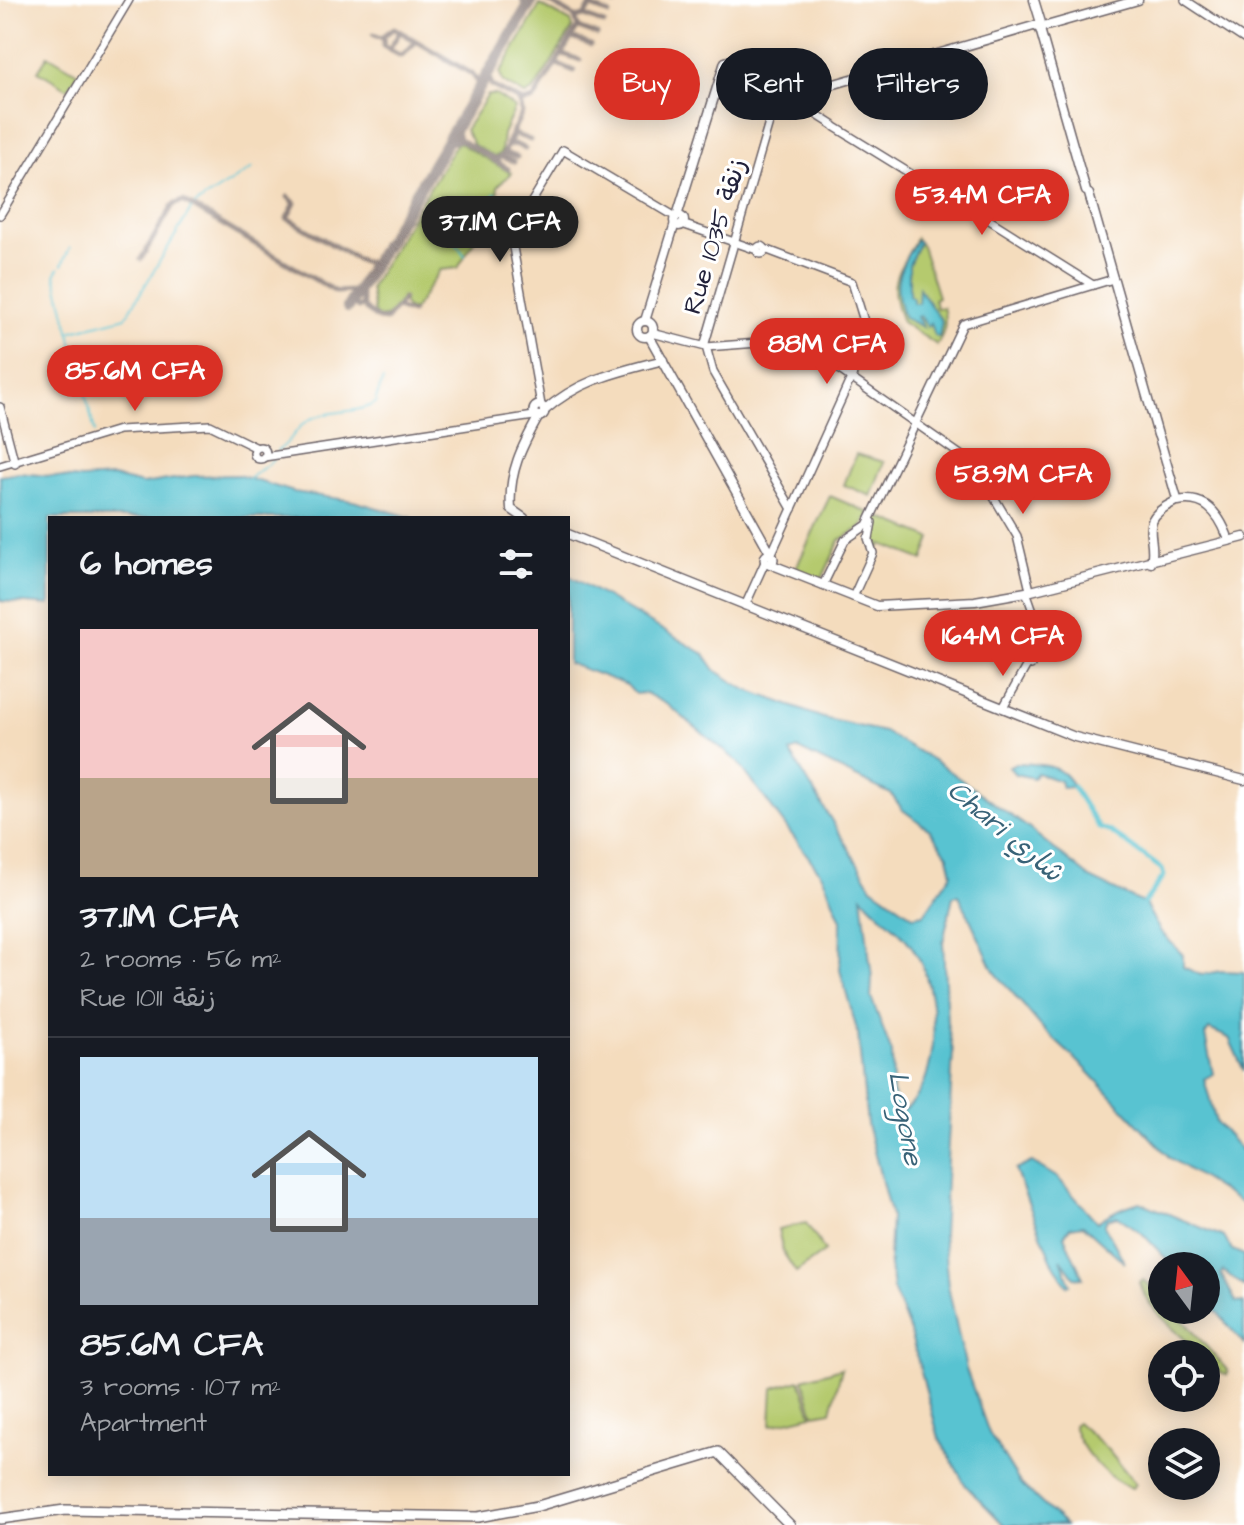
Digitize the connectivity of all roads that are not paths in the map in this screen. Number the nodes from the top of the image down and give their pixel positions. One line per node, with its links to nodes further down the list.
1 (129, 0): 12 (main road)
2 (1032, 0): 6 (main road)
3 (1127, 0): 6 (main road)
4 (1138, 0): 6 (main road)
5 (1187, 0): 7 (main road)
6 (1040, 26): 8 (main road); 15 (main road)
7 (1244, 38)
8 (832, 87)
9 (716, 99): 13 (main road)
10 (770, 120): 14 (main road, Rue 1035 زنقة)
11 (829, 120): 16 (main road)
12 (0, 215)
13 (679, 221): 14 (main road); 17 (main road); 22 (main road)
14 (734, 240): 18 (main road, Rue 1035 زنقة); 20 (main road)
15 (1112, 280): 16 (main road); 25 (main road)
16 (1092, 285): 23 (main road)
17 (650, 330): 18 (main road); 19 (main road)
18 (706, 347): 20 (main road); 26 (main road)
19 (662, 360): 22 (main road); 34 (main road)
20 (851, 375): 23 (main road); 26 (main road)
21 (0, 407): 24 (main road)
22 (538, 411): 24 (main road); 28 (main road)
23 (916, 422): 27 (main road); 37 (main road)
24 (12, 461)
25 (1176, 500): 32 (main road); 35 (main road)
26 (789, 512): 34 (main road)
27 (875, 513): 29 (main road); 33 (main road)
28 (521, 516)
29 (858, 533): 33 (main road); 36 (main road)
30 (570, 535): 39 (main road)
31 (1244, 536): 32 (main road)
32 (1224, 538): 35 (main road)
33 (869, 539): 38 (main road)
34 (769, 556): 36 (main road); 39 (main road)
35 (1154, 561): 37 (main road)
36 (823, 585): 38 (main road)
37 (1028, 592): 38 (main road); 40 (main road)
38 (853, 597)
39 (745, 606): 40 (main road)
40 (1005, 709): 41 (main road)
41 (1244, 780)
42 (0, 1519): 43 (highway)
43 (790, 1525)

